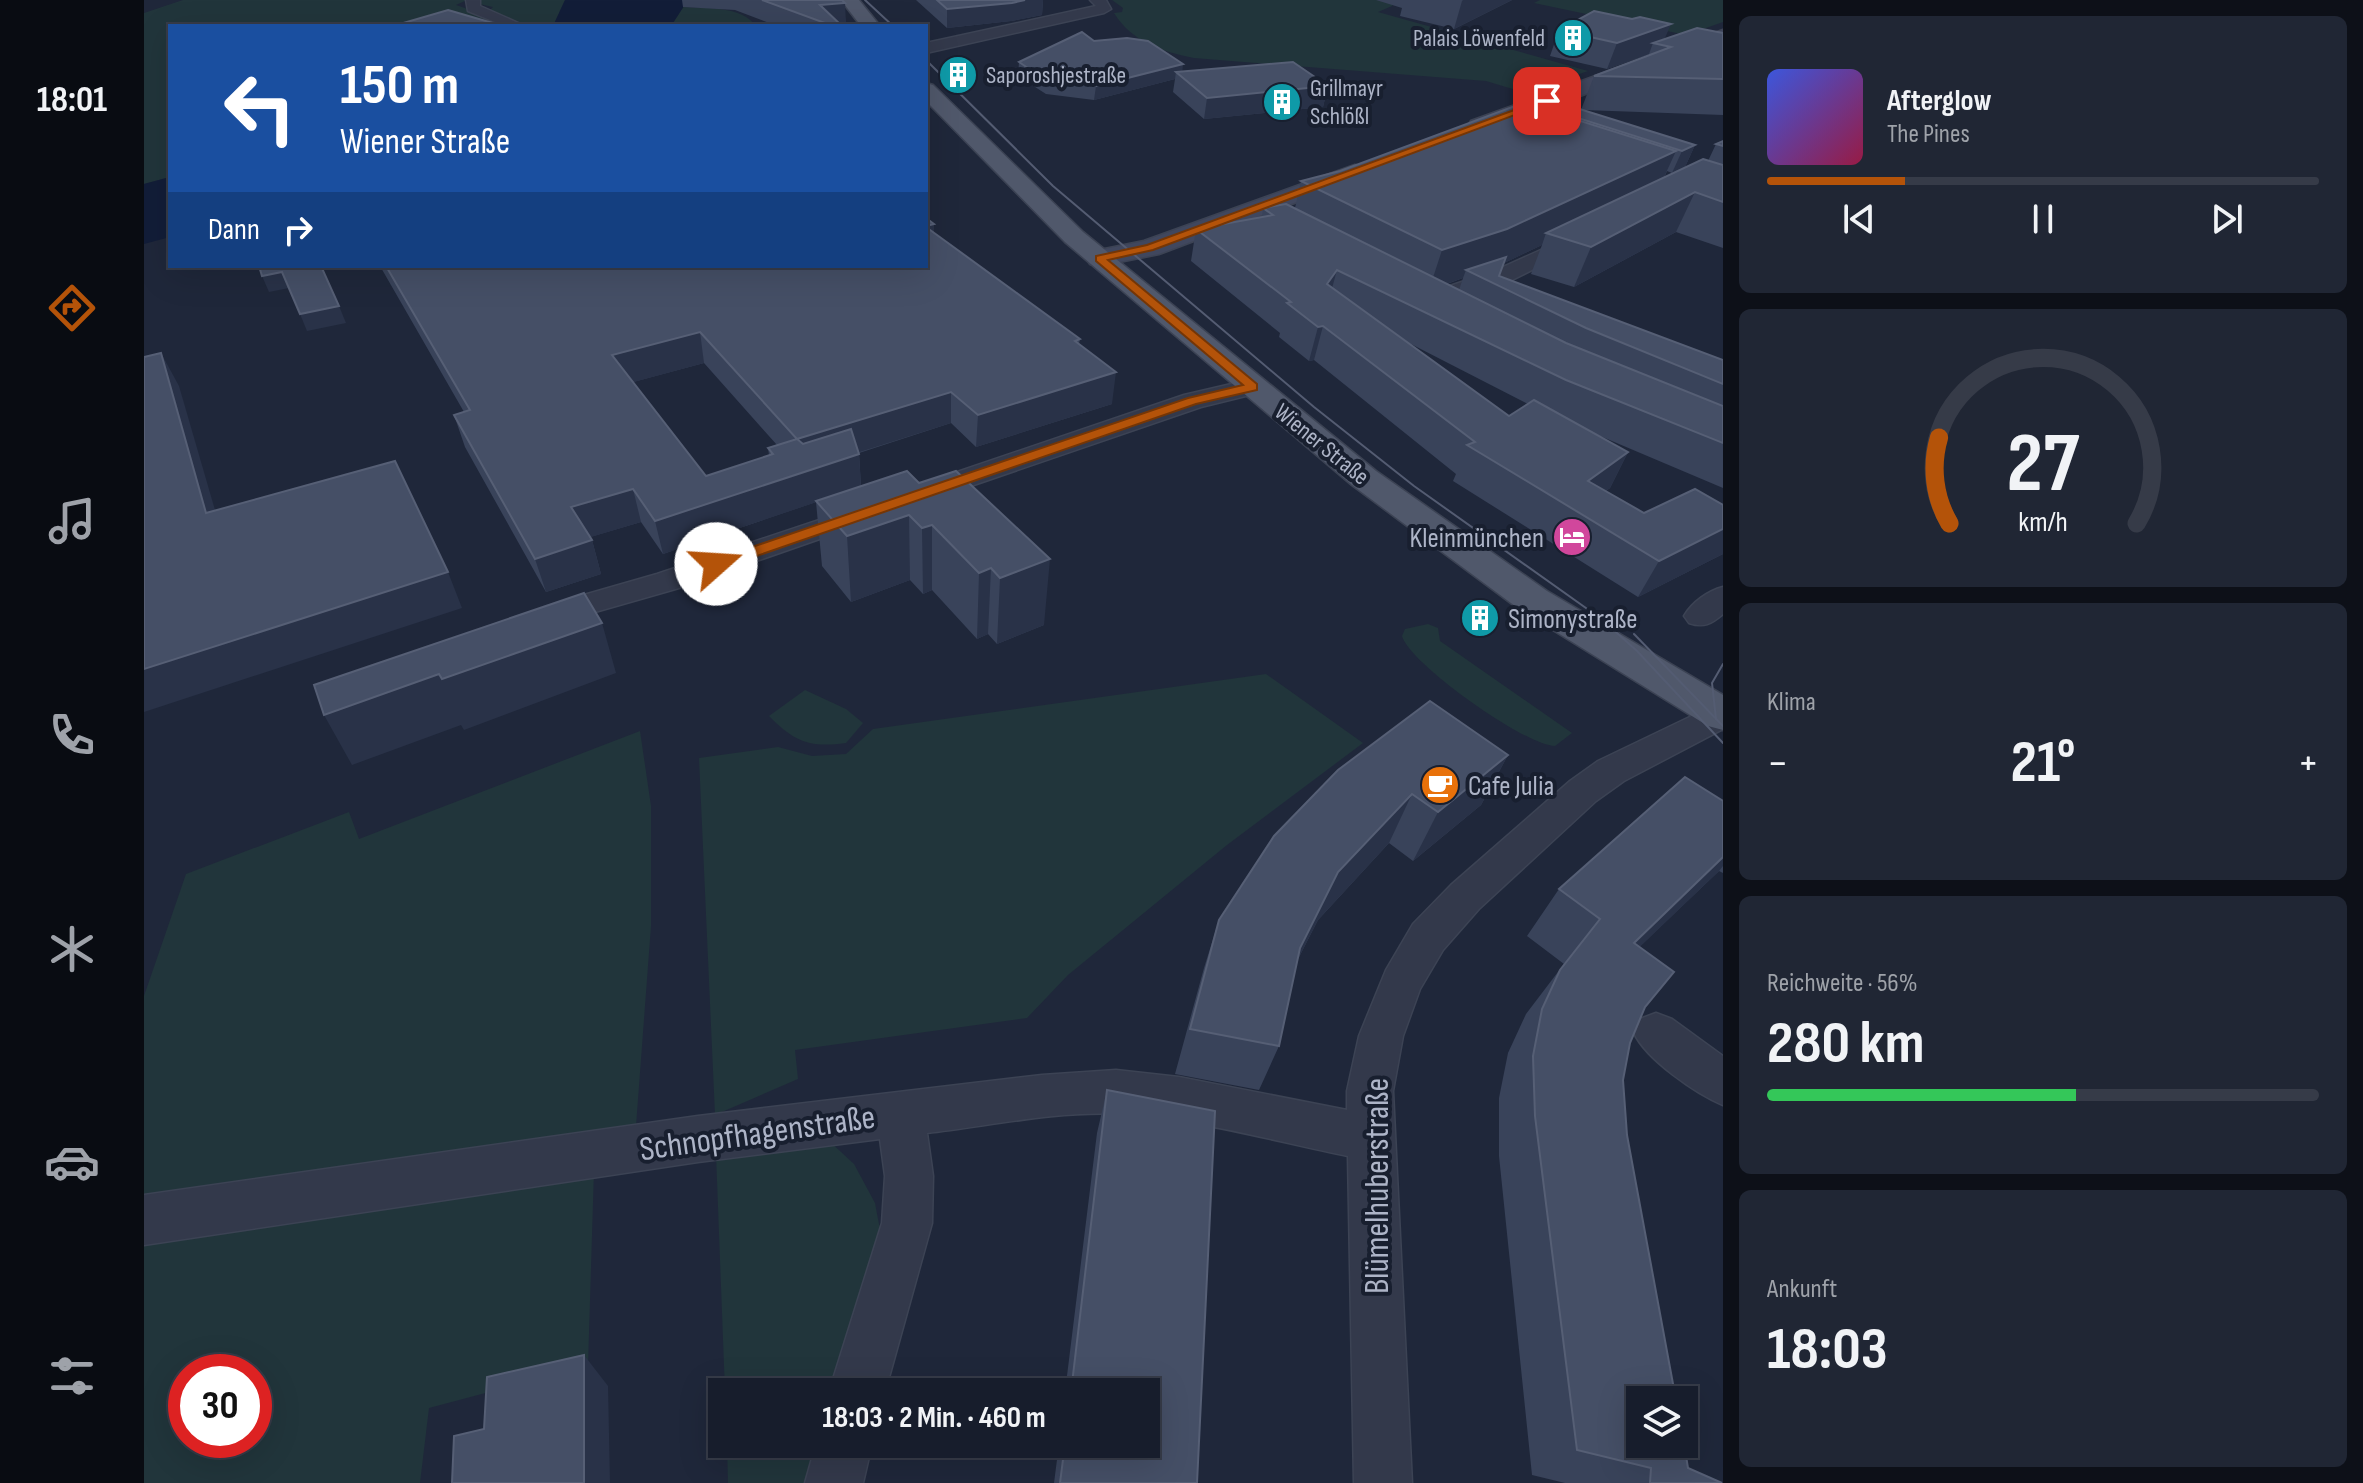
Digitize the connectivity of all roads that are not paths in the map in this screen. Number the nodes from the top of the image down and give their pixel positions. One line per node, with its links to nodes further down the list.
1 (473, 0): 4 (street)
2 (850, 0): 5 (main road)
3 (1097, 0): 7 (street)
4 (512, 24)
5 (869, 24)
6 (1723, 36): 8 (main road)
7 (928, 48)
8 (1680, 52): 9 (street); 11 (main road)
9 (1711, 60)
10 (928, 91): 18 (main road, Wiener Straße)
11 (1491, 122): 12 (main road); 13 (street)
12 (1463, 132)
13 (1524, 133)
14 (1377, 164): 15 (main road)
15 (1252, 210): 16 (street); 18 (main road)
16 (1287, 226)
17 (1598, 230): 19 (street)
18 (1099, 258): 22 (main road, Wiener Straße)
19 (1502, 276): 20 (street); 21 (street)
20 (1533, 289)
21 (1445, 307)
22 (1253, 387): 23 (street); 24 (main road, Wiener Straße)
23 (581, 606)
24 (1723, 714): 28 (street, Blümelhuberstraße)
25 (1656, 1033): 26 (street)
26 (1723, 1083)
27 (901, 1113): 28 (street, Schnopfhagenstraße); 29 (street, Schnopfhagenstraße); 30 (street)
28 (1370, 1138): 33 (street, Blümelhuberstraße)
29 (144, 1220)
30 (861, 1378)
31 (840, 1458): 32 (street)
32 (834, 1483)
33 (1383, 1483)

